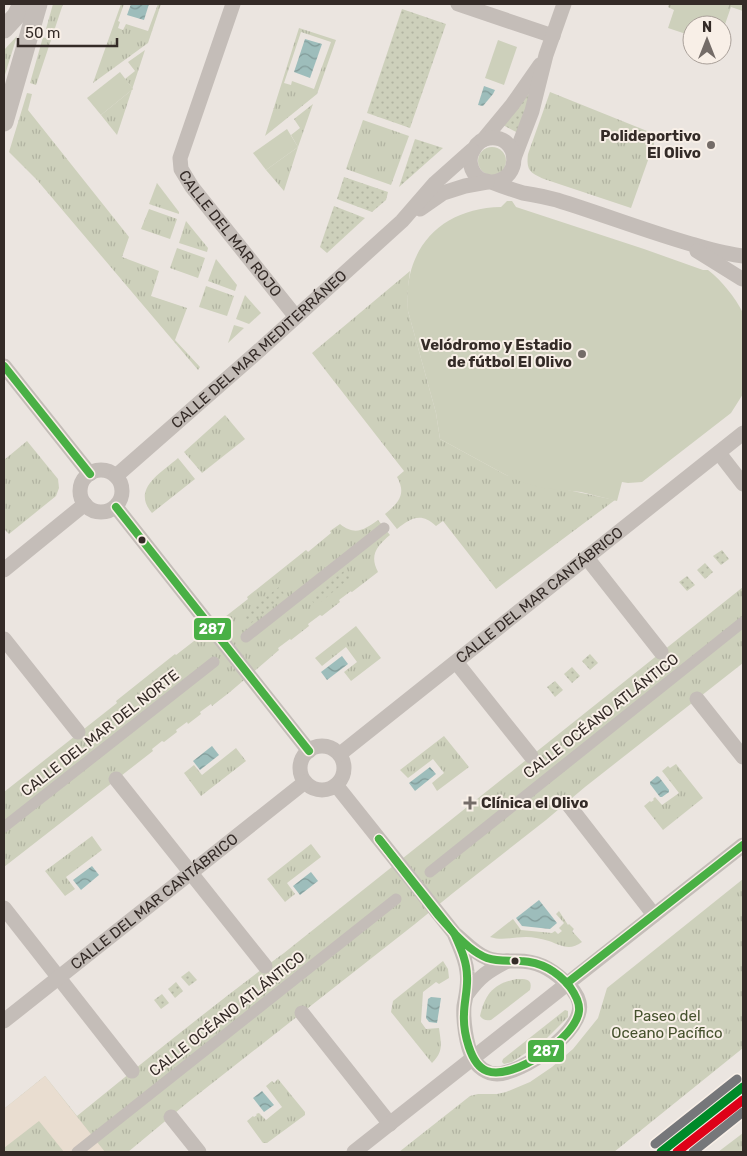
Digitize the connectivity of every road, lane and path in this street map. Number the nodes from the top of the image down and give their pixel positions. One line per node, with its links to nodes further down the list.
1 (22, 4): 6 (street)
2 (38, 4): 9 (street)
3 (233, 4): 18 (street, CALLE DEL MAR ROJO)
4 (458, 4): 7 (street)
5 (564, 4): 7 (street, CALLE DEL MAR MEDITERRÁNEO)
6 (4, 29)
7 (553, 36): 8 (street, CALLE DEL MAR MEDITERRÁNEO)
8 (546, 56): 10 (street, CALLE DEL MAR MEDITERRÁNEO); 11 (street, CALLE DEL MAR MEDITERRÁNEO)
9 (4, 122)
10 (478, 145): 11 (street); 12 (street); 14 (street, CALLE DEL MAR MEDITERRÁNEO)
11 (514, 162): 12 (street); 13 (street)
12 (490, 182): 13 (street); 14 (street, CALLE DEL MAR MEDITERRÁNEO)
13 (555, 199): 15 (street)
14 (402, 220): 18 (street, CALLE DEL MAR MEDITERRÁNEO)
15 (673, 239): 16 (street); 17 (street)
16 (743, 258): 17 (street)
17 (742, 280)
18 (296, 317): 23 (street, CALLE DEL MAR MEDITERRÁNEO)
19 (4, 366): 22 (street)
20 (742, 433): 21 (street, CALLE DEL MAR CANTÁBRICO)
21 (719, 453): 24 (street); 28 (street, CALLE DEL MAR CANTÁBRICO)
22 (90, 474): 23 (street); 25 (street)
23 (116, 476): 26 (street)
24 (743, 484)
25 (85, 504): 26 (street); 29 (street)
26 (116, 506): 38 (street)
27 (384, 528): 31 (street)
28 (587, 558): 33 (street); 35 (street, CALLE DEL MAR CANTÁBRICO)
29 (4, 570)
30 (743, 622): 48 (street, CALLE OCÉANO ATLÁNTICO)
31 (246, 637)
32 (4, 639): 37 (street)
33 (661, 652)
34 (214, 662): 46 (street, CALLE DEL MAR DEL NORTE)
35 (456, 662): 39 (street, CALLE DEL MAR CANTÁBRICO); 40 (street)
36 (698, 699): 41 (street)
37 (78, 732)
38 (309, 751): 39 (street); 43 (street)
39 (340, 754): 44 (street)
40 (530, 756)
41 (743, 757)
42 (116, 779): 49 (street)
43 (305, 782): 44 (street); 49 (street, CALLE DEL MAR CANTÁBRICO)
44 (336, 785): 53 (street)
45 (567, 803): 52 (street)
46 (4, 827)
47 (743, 844): 52 (street)
48 (430, 872)
49 (191, 873): 55 (street); 56 (street, CALLE DEL MAR CANTÁBRICO)
50 (396, 899): 65 (street, CALLE OCÉANO ATLÁNTICO)
51 (4, 908): 56 (street)
52 (654, 915): 57 (street)
53 (454, 933): 54 (street); 58 (street)
54 (507, 961): 57 (street); 58 (street)
55 (266, 966)
56 (59, 978): 60 (street, CALLE DEL MAR CANTÁBRICO); 62 (street)
57 (567, 983): 61 (street); 61 (street)
58 (467, 994): 61 (street)
59 (302, 1013): 64 (street)
60 (4, 1021)
61 (473, 1058): 64 (street)
62 (132, 1071)
63 (171, 1117): 66 (street)
64 (390, 1124): 67 (street)
65 (77, 1152)
66 (198, 1152)
67 (354, 1152)

